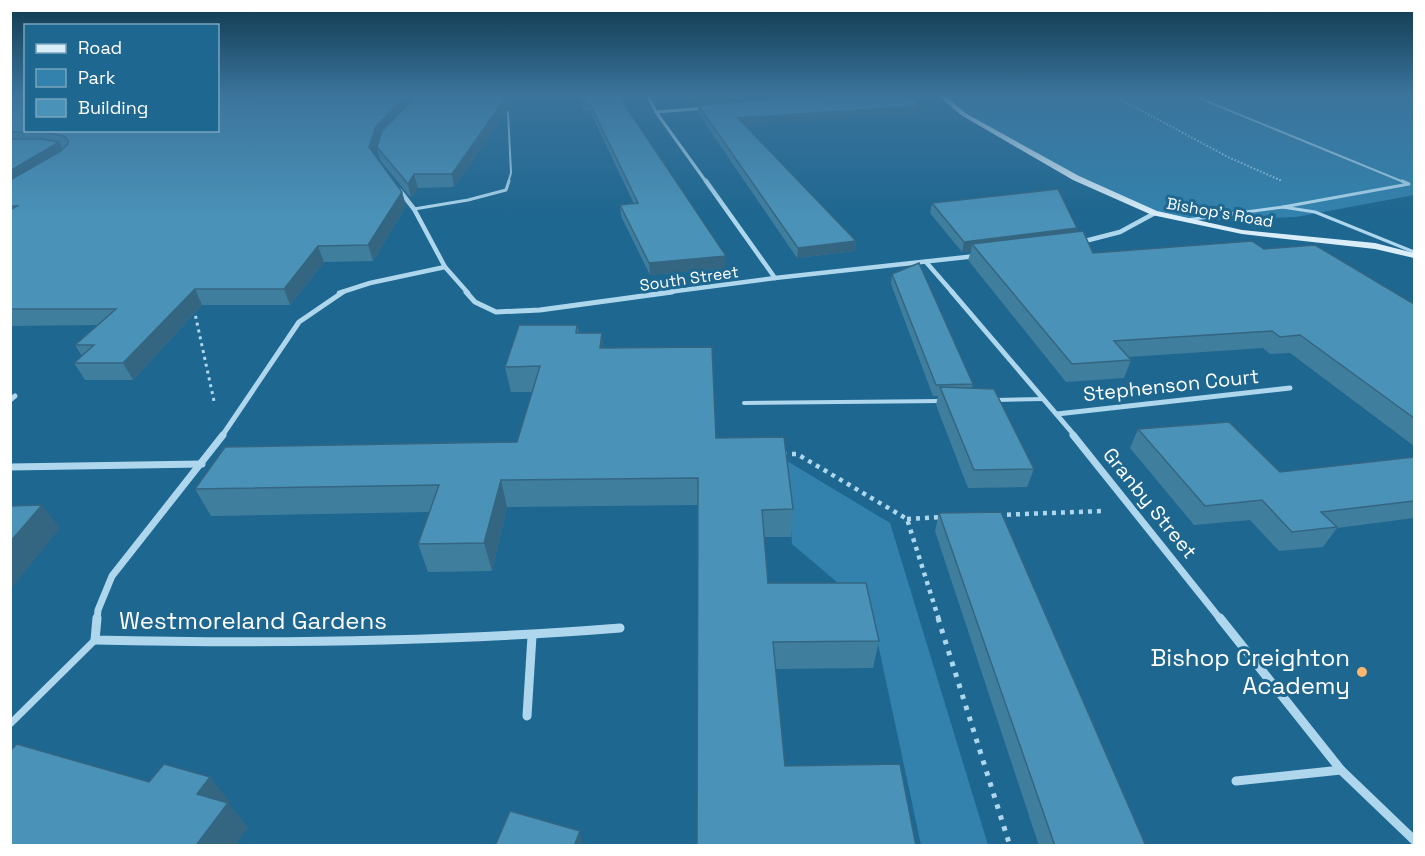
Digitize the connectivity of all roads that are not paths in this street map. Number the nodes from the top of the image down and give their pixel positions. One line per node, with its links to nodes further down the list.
1 (510, 136): 9 (lane)
2 (673, 136): 17 (street)
3 (1001, 136): 10 (street, Bishop's Road)
4 (1292, 136): 6 (lane)
5 (1414, 183): 6 (lane)
6 (1409, 184): 8 (lane)
7 (395, 185): 9 (street, South Street)
8 (1283, 207): 11 (lane); 13 (lane)
9 (414, 209): 16 (street, South Street)
10 (1155, 213): 11 (street, Bishop's Road); 12 (street)
11 (1185, 220): 13 (street, Bishop's Road)
12 (1074, 243)
13 (1414, 254)
14 (983, 255): 15 (street, South Street)
15 (926, 262): 17 (street, South Street); 19 (street, Granby Street)
16 (445, 267): 17 (street, South Street); 24 (street, Westmoreland Gardens)
17 (775, 278)
18 (1290, 388): 23 (street, Stephenson Court)
19 (1044, 399): 20 (lane); 23 (street, Granby Street)
20 (986, 400)
21 (950, 401): 22 (lane)
22 (744, 403)
23 (1057, 414): 31 (street, Granby Street)
24 (201, 464): 25 (street); 28 (street, Westmoreland Gardens)
25 (10, 466)
26 (620, 628): 27 (street, Westmoreland Gardens)
27 (532, 636): 28 (street, Westmoreland Gardens); 29 (street)
28 (96, 640): 30 (lane)
29 (527, 716)
30 (10, 724)
31 (1341, 770): 32 (street); 33 (street, Granby Street)
32 (1236, 780)
33 (1414, 840)

